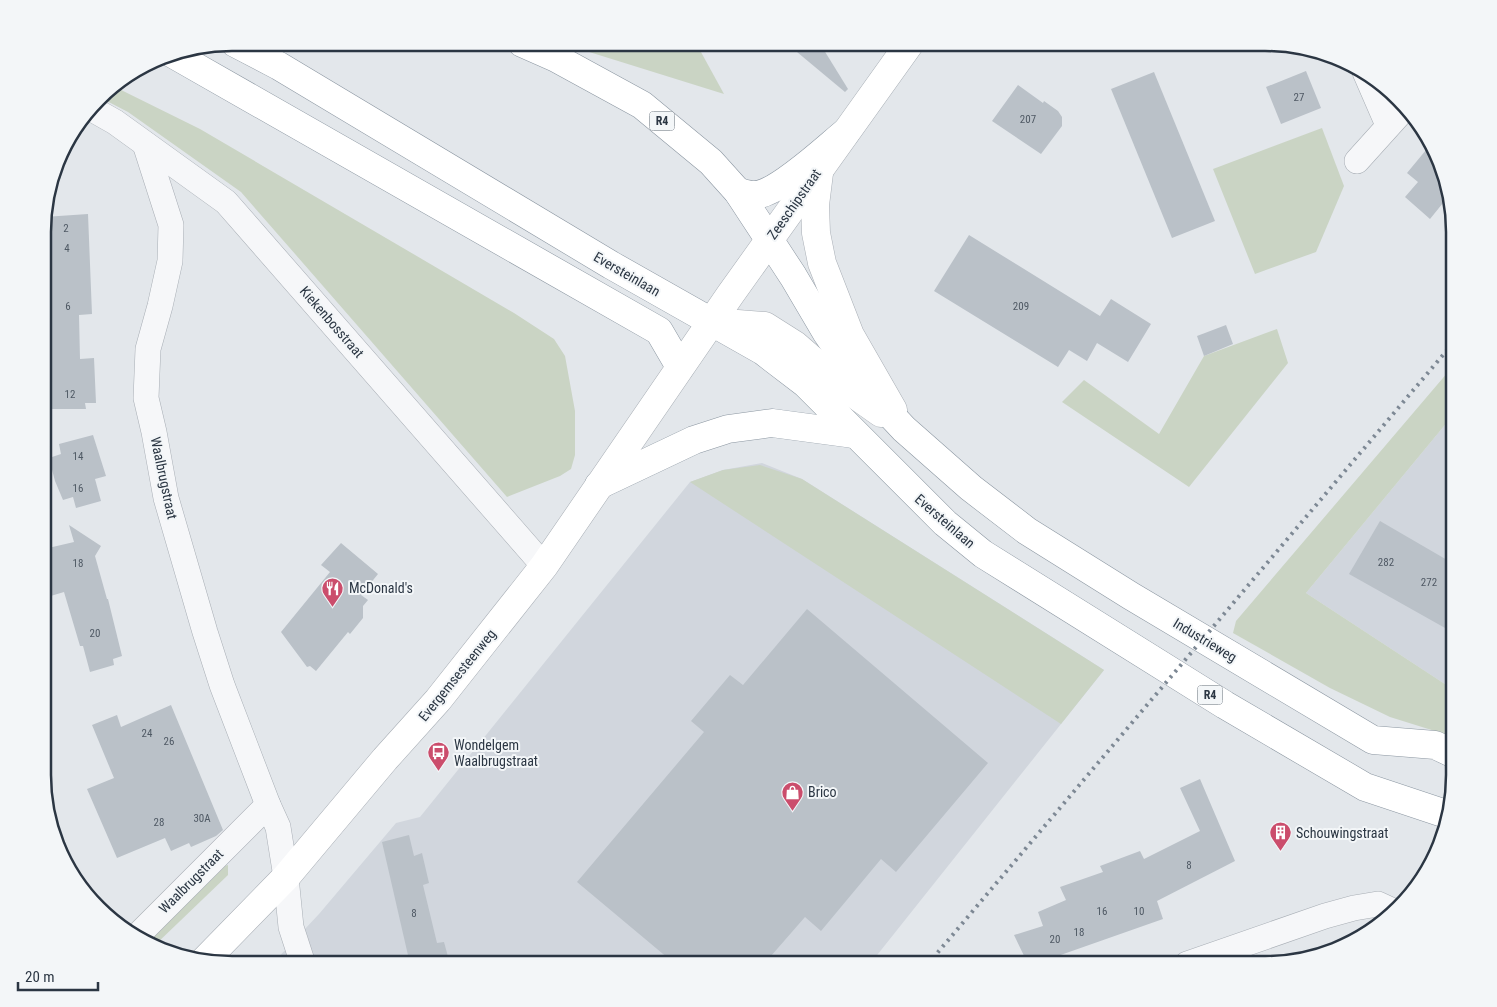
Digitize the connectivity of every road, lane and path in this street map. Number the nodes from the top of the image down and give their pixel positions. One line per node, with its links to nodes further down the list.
1 (252, 51): 14 (main road, Eversteinlaan / R4)
2 (541, 51): 12 (main road, R4)
3 (904, 51): 8 (main road, Zeeschipstraat)
4 (181, 58): 15 (main road)
5 (1378, 91): 7 (street)
6 (97, 112): 9 (street, Kiekenbosstraat)
7 (1396, 118): 10 (street)
8 (846, 132): 11 (main road, Zeeschipstraat); 12 (main road)
9 (145, 144): 19 (street, Kiekenbosstraat); 21 (street, Waalbrugstraat)
10 (1357, 161)
11 (820, 169): 13 (main road, Zeeschipstraat); 16 (main road)
12 (738, 192): 13 (main road, R4)
13 (769, 239): 14 (main road, Zeeschipstraat); 16 (main road, R4)
14 (712, 322): 15 (main road, Zeeschipstraat); 16 (main road); 17 (main road, Eversteinlaan / R4)
15 (680, 367): 18 (main road, Evergemsesteenweg)
16 (904, 429): 20 (main road, Industrieweg / R4)
17 (854, 434): 18 (main road); 22 (main road, Eversteinlaan / R4)
18 (599, 485): 19 (main road, Evergemsesteenweg)
19 (544, 566): 23 (main road, Evergemsesteenweg)
20 (1446, 750)
21 (268, 805): 23 (street, Waalbrugstraat); 25 (street, Waalbrugstraat)
22 (1442, 813)
23 (286, 877): 26 (main road, Evergemsesteenweg); 27 (street, Waalbrugstraat)
24 (1387, 908): 28 (street)
25 (141, 932)
26 (211, 954)
27 (300, 956)
28 (1210, 956)

